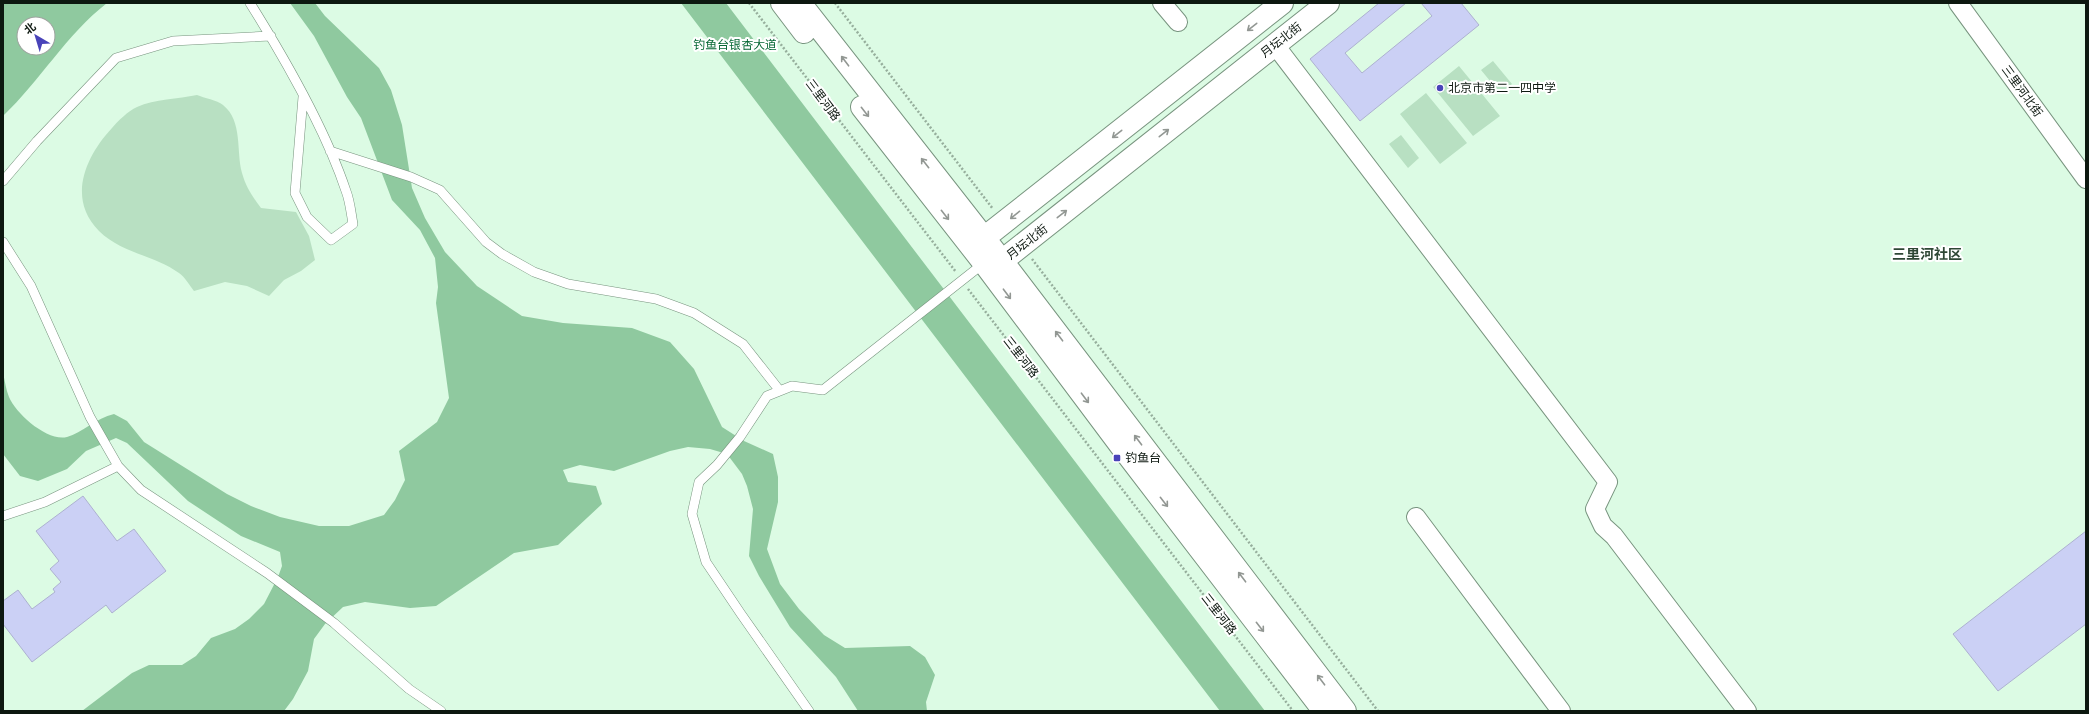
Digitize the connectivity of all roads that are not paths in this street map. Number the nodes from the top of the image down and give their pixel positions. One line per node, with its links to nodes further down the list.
1 (250, 3): 9 (lane)
2 (782, 3): 17 (main road, 三里河路, one-way to 17)
3 (800, 3): 15 (main road, 三里河路, one-way to 3)
4 (1162, 3): 8 (street)
5 (1282, 3): 15 (main road, one-way to 15)
6 (1328, 3): 10 (main road, 月坛北街)
7 (1958, 3): 13 (street, 三里河北街)
8 (1178, 22)
9 (271, 36): 11 (lane); 14 (lane)
10 (1275, 45): 17 (main road, 月坛北街, one-way to 10); 27 (street)
11 (303, 97): 12 (lane); 12 (lane)
12 (330, 151): 18 (lane)
13 (2086, 179)
14 (3, 181)
15 (984, 238): 17 (main road, 三里河路)
16 (3, 242): 19 (lane)
17 (993, 262): 18 (lane); 24 (main road, 三里河路, one-way to 24); 25 (main road, 三里河路, one-way to 17)
18 (780, 391): 23 (lane)
19 (118, 466): 20 (lane); 22 (lane)
20 (3, 516)
21 (1416, 516): 26 (street)
22 (441, 711)
23 (809, 711)
24 (1324, 711)
25 (1345, 711)
26 (1561, 711)
27 (1747, 711)

